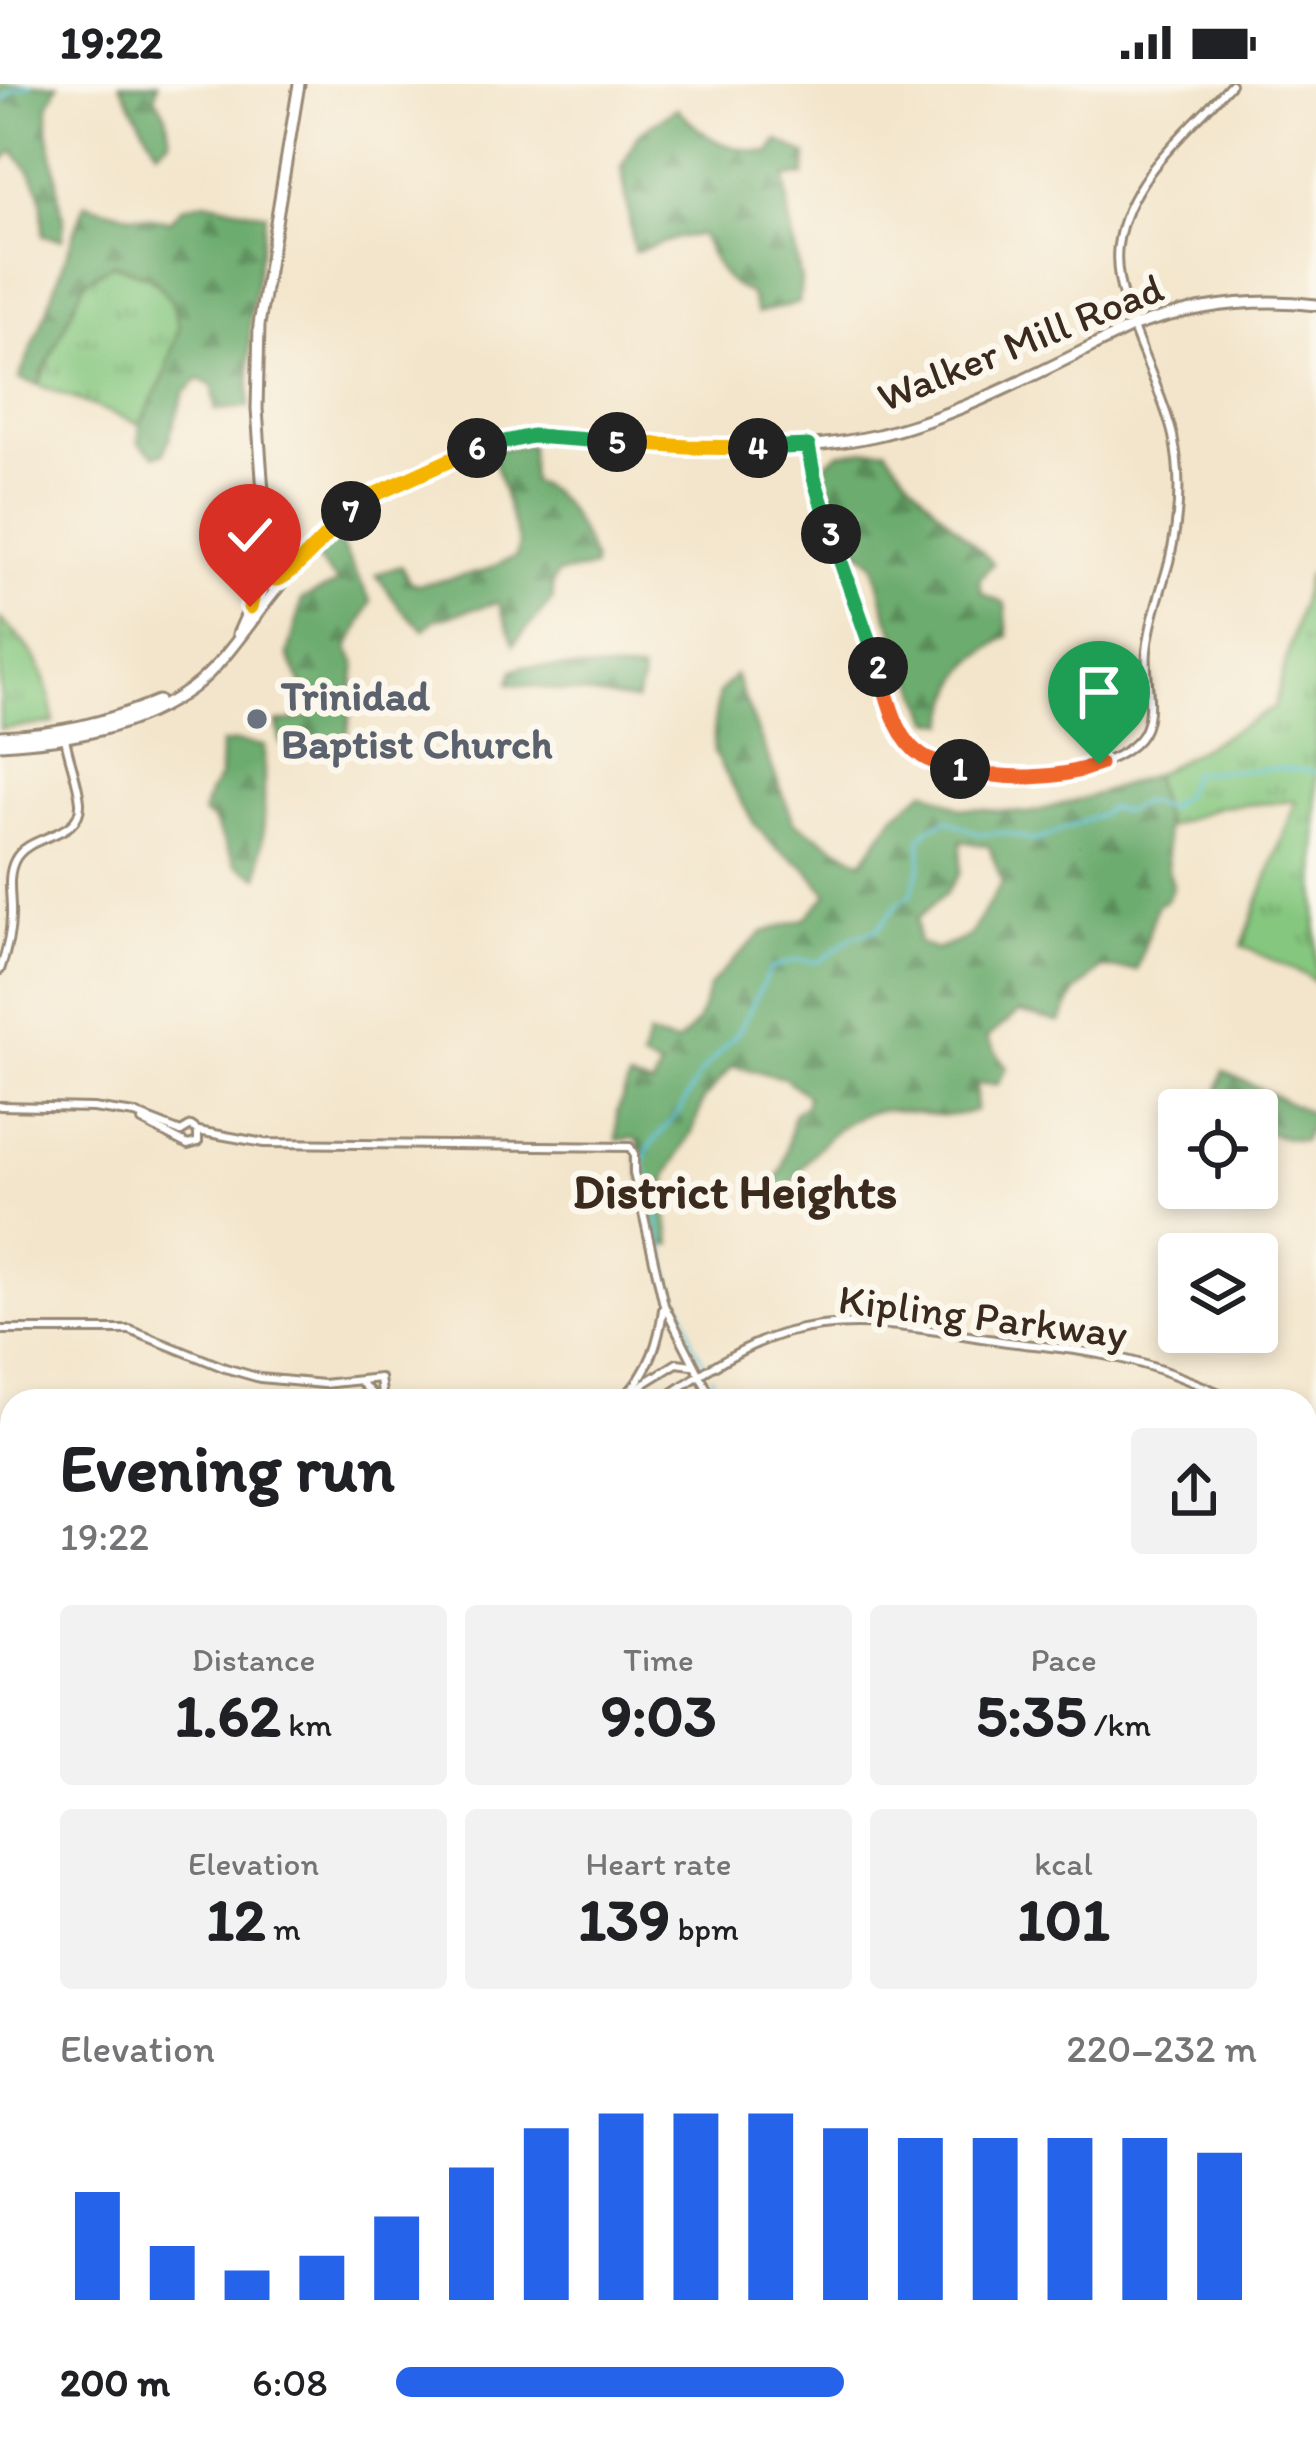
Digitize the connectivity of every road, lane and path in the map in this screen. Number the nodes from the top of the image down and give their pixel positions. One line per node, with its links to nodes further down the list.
1 (299, 84): 6 (main road)
2 (1231, 84): 4 (street)
3 (1316, 305): 4 (main road, Walker Mill Road)
4 (1135, 326): 5 (main road, Walker Mill Road); 5 (street)
5 (808, 446): 8 (main road, Walker Mill Road)
6 (263, 492): 7 (main road); 9 (main road)
7 (268, 561): 8 (main road); 9 (main road)
8 (288, 575): 9 (main road); 10 (main road, Walker Mill Road)
9 (262, 577): 10 (main road)
10 (239, 637): 11 (main road, Walker Mill Road)
11 (65, 735): 12 (main road, Walker Mill Road); 13 (street)
12 (0, 740)
13 (0, 970)
14 (0, 1106): 15 (street)
15 (122, 1112): 17 (street); 18 (street)
16 (198, 1131): 17 (street); 18 (street); 19 (street)
17 (182, 1132): 18 (street)
18 (183, 1142)
19 (664, 1306): 21 (street); 26 (street)
20 (0, 1330): 23 (street)
21 (692, 1365): 22 (street); 27 (street)
22 (699, 1376): 28 (street, Kipling Parkway); 29 (street); 30 (street, Kipling Parkway)
23 (361, 1382): 24 (street); 25 (street)
24 (368, 1389)
25 (380, 1389)
26 (631, 1389)
27 (635, 1389)
28 (680, 1389)
29 (704, 1389)
30 (1208, 1389)

